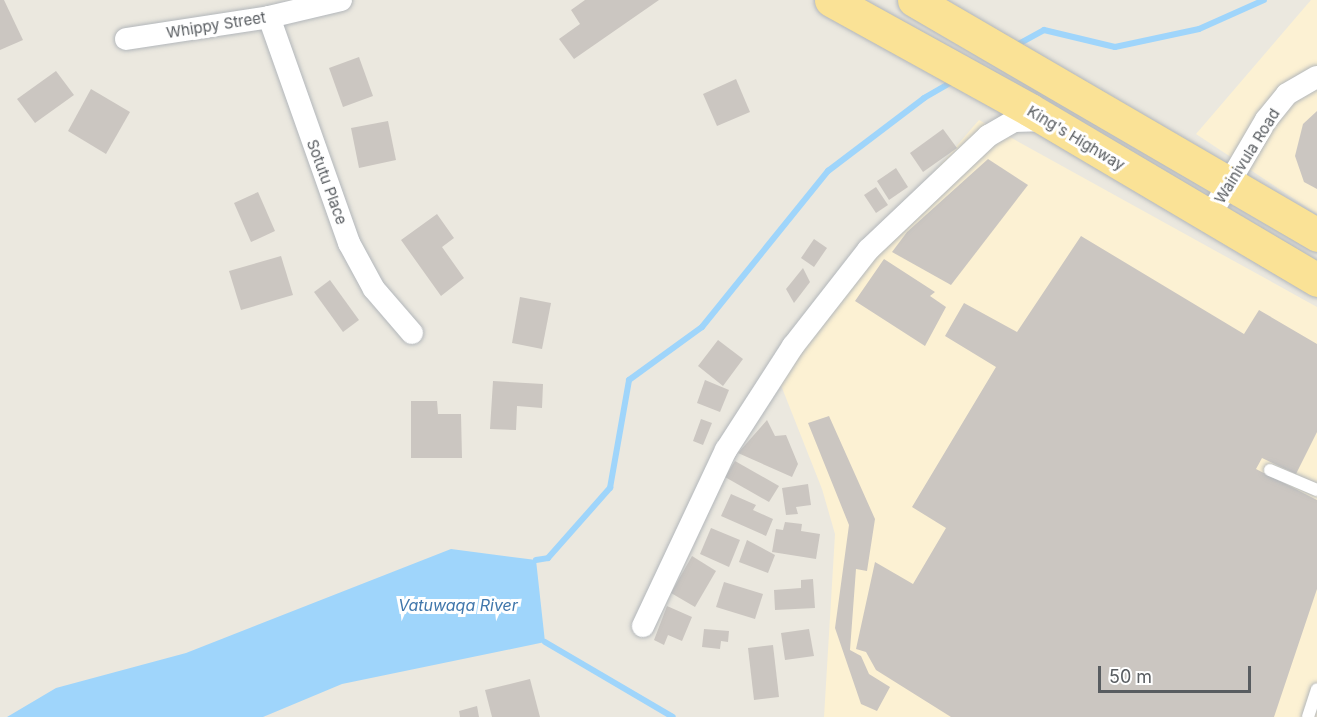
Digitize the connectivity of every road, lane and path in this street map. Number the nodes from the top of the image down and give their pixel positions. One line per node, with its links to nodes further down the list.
1 (341, 0): 4 (street, Whippy Street)
2 (831, 0): 7 (highway, King's Highway)
3 (921, 4): 8 (highway)
4 (269, 17): 5 (street, Whippy Street); 12 (street, Sotutu Place)
5 (126, 39)
6 (1317, 77): 8 (street, Wainivula Road)
7 (1038, 115): 9 (highway, King's Highway); 15 (street)
8 (1229, 183): 9 (street, Wainivula Road); 10 (highway)
9 (1209, 217): 11 (highway, King's Highway)
10 (1317, 235)
11 (1317, 280)
12 (412, 333)
13 (1270, 470): 14 (lane)
14 (1317, 490)
15 (644, 626)
16 (1317, 689): 17 (lane)
17 (1308, 717)

